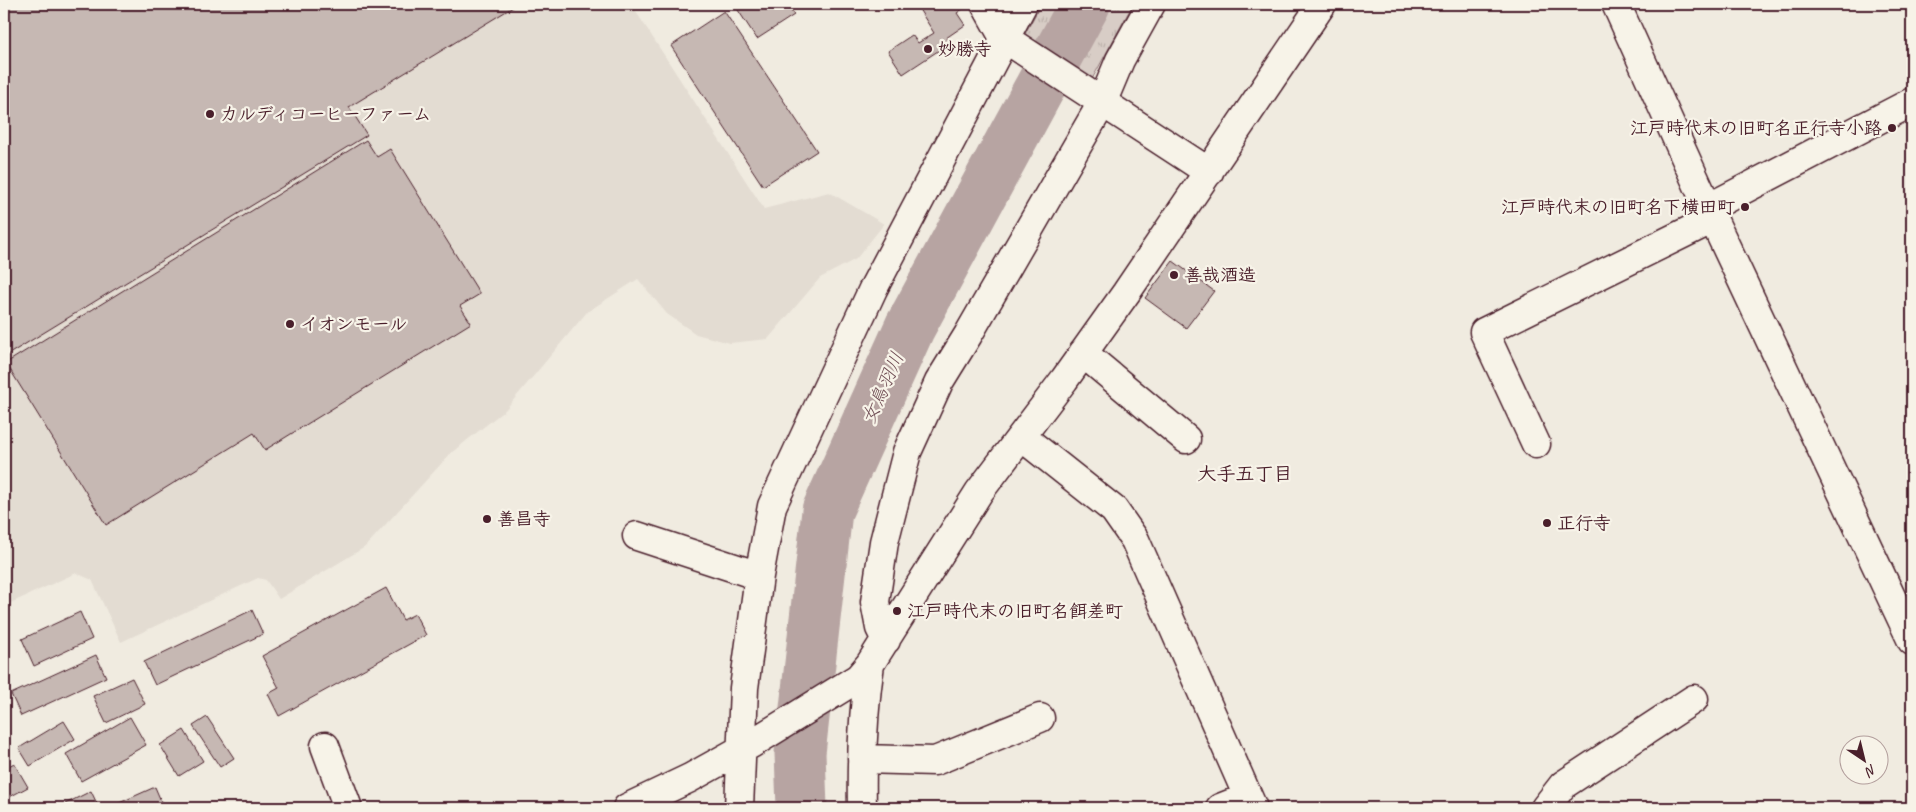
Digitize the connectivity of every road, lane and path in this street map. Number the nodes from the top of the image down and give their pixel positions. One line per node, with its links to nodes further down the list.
1 (985, 4): 6 (street)
2 (1023, 4): 6 (street)
3 (1151, 4): 7 (street)
4 (1322, 4): 9 (street)
5 (1616, 4): 10 (street)
6 (1010, 42): 7 (street); 16 (street)
7 (1096, 98): 9 (street); 17 (street)
8 (1912, 102): 10 (street)
9 (1209, 172): 11 (street)
10 (1710, 213): 14 (street); 18 (street)
11 (1083, 353): 12 (street); 13 (street)
12 (1022, 437): 17 (street); 25 (street)
13 (1186, 439)
14 (1536, 444)
15 (637, 536): 16 (street)
16 (759, 576): 23 (street)
17 (886, 640): 19 (street)
18 (1912, 641)
19 (864, 671): 23 (street); 24 (street)
20 (1694, 700): 31 (street)
21 (1040, 718): 24 (street)
22 (325, 746): 26 (street)
23 (746, 747): 27 (street); 28 (street)
24 (862, 759): 29 (street)
25 (1251, 803): 30 (street)
26 (348, 808)
27 (626, 808)
28 (739, 808)
29 (862, 808)
30 (1220, 808)
31 (1545, 808)

